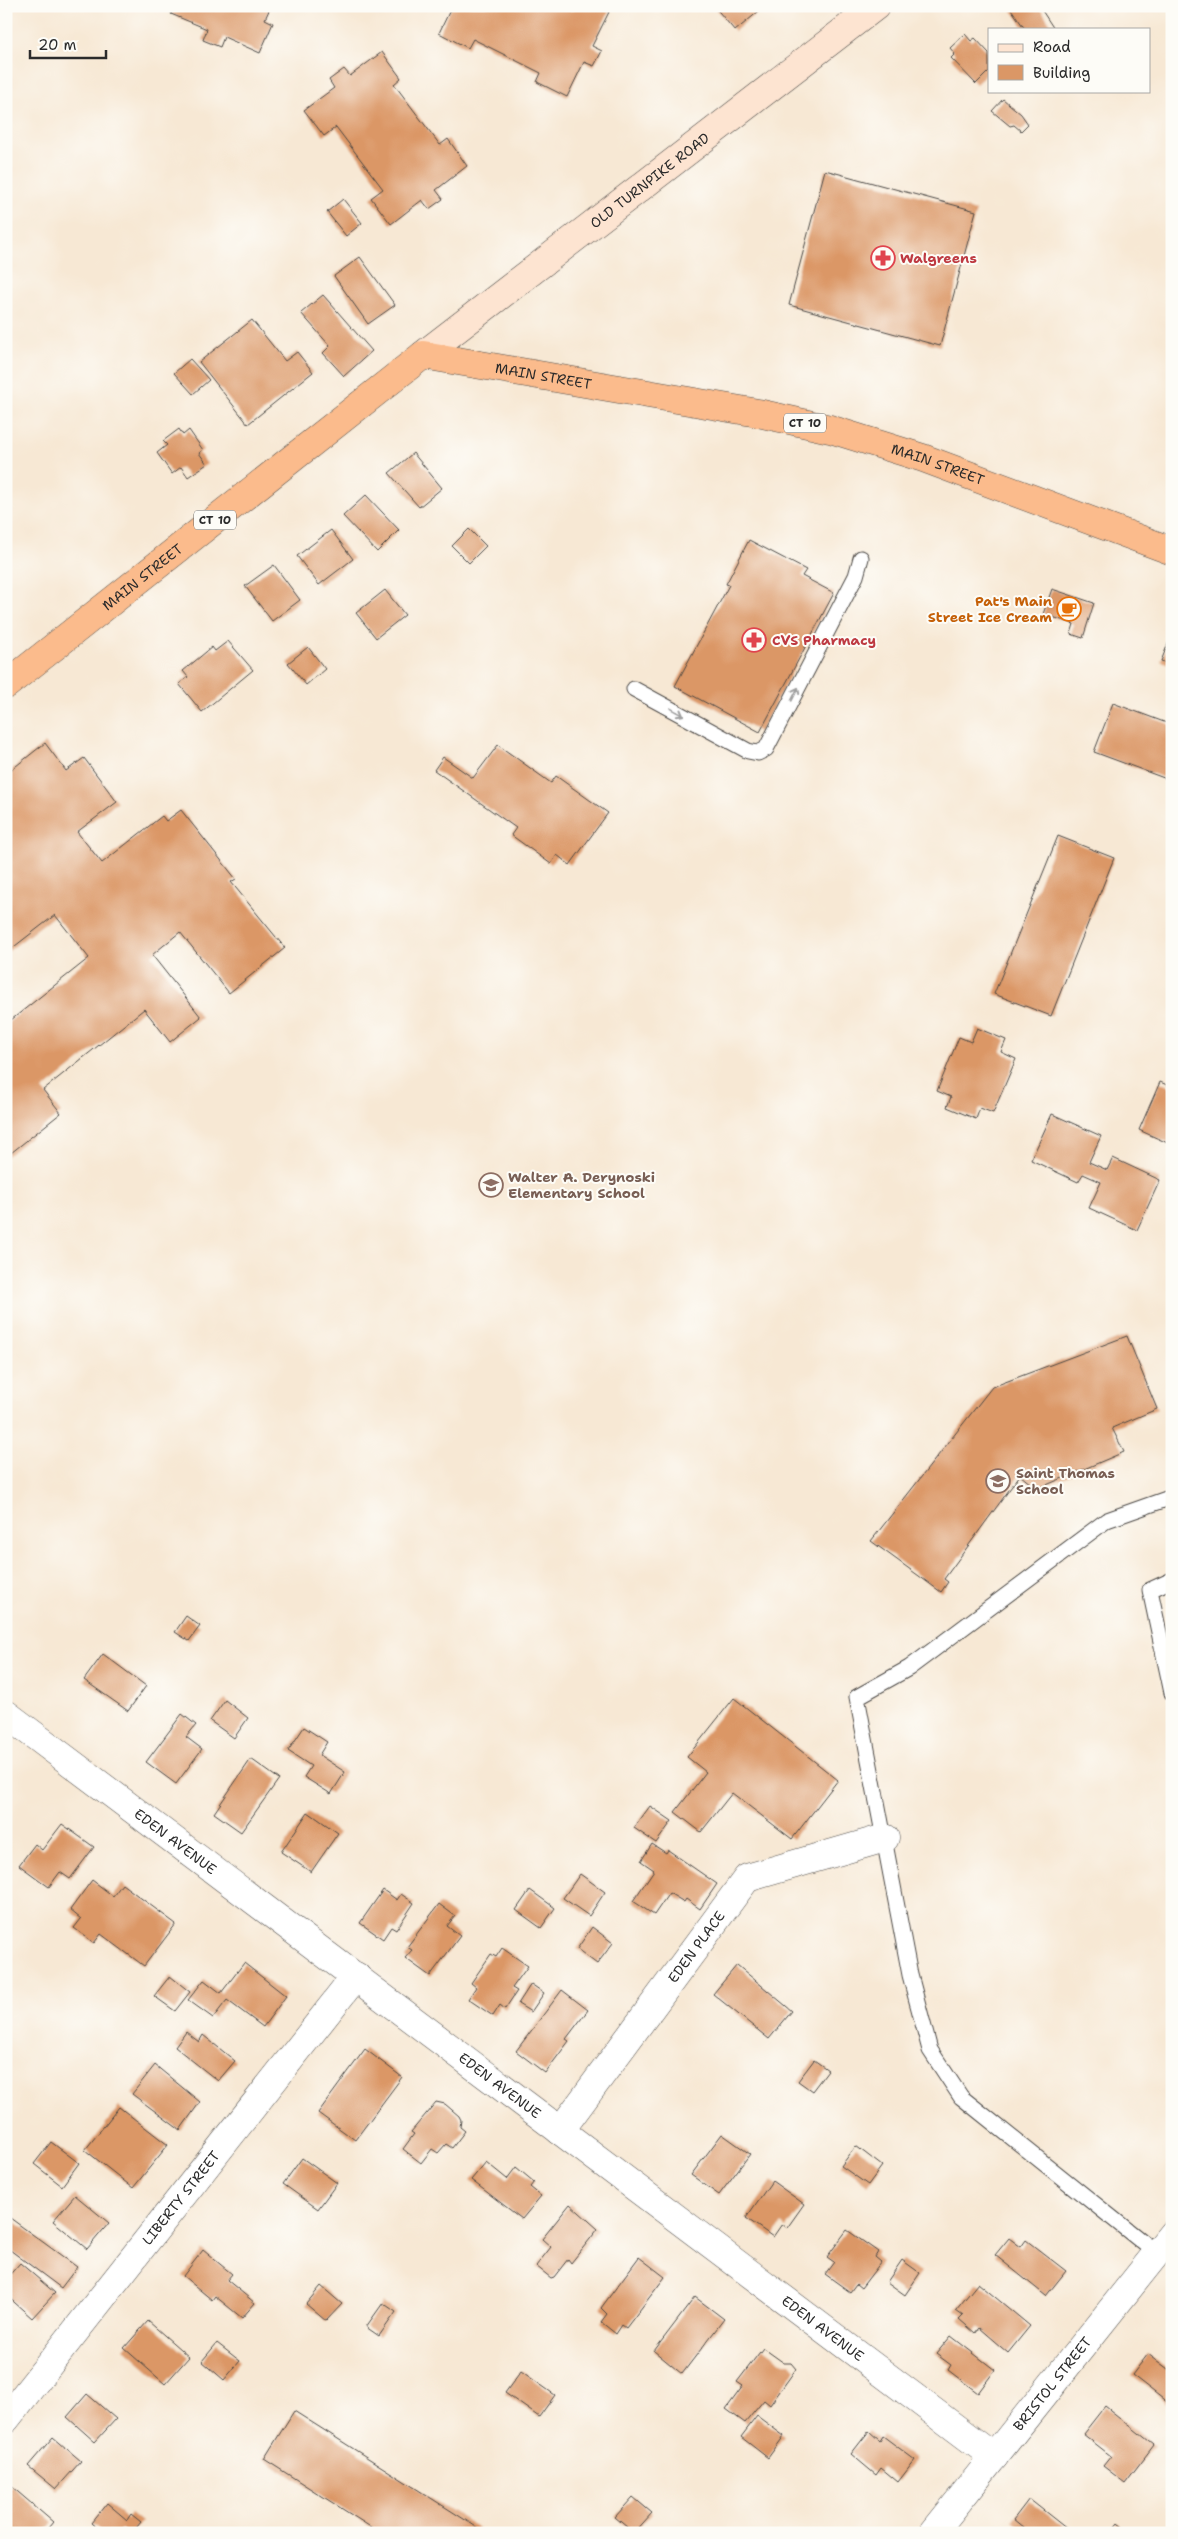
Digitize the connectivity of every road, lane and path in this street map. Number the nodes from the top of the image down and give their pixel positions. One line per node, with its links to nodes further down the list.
1 (876, 6): 2 (main road, OLD TURNPIKE ROAD)
2 (423, 355): 3 (highway, MAIN STREET / CT 10); 5 (highway, MAIN STREET / CT 10)
3 (1172, 551)
4 (861, 558): 6 (lane, one-way to 4)
5 (6, 685)
6 (634, 689)
7 (1172, 1497): 11 (lane)
8 (1172, 1580): 9 (lane)
9 (1172, 1693)
10 (6, 1714): 12 (street, EDEN AVENUE)
11 (885, 1838): 13 (street, EDEN PLACE); 14 (lane)
12 (356, 1976): 13 (street, EDEN AVENUE); 15 (street, LIBERTY STREET)
13 (560, 2131): 16 (street, EDEN AVENUE)
14 (1164, 2243): 16 (street, BRISTOL STREET)
15 (6, 2420)
16 (994, 2457): 17 (street, BRISTOL STREET)
17 (933, 2533)

